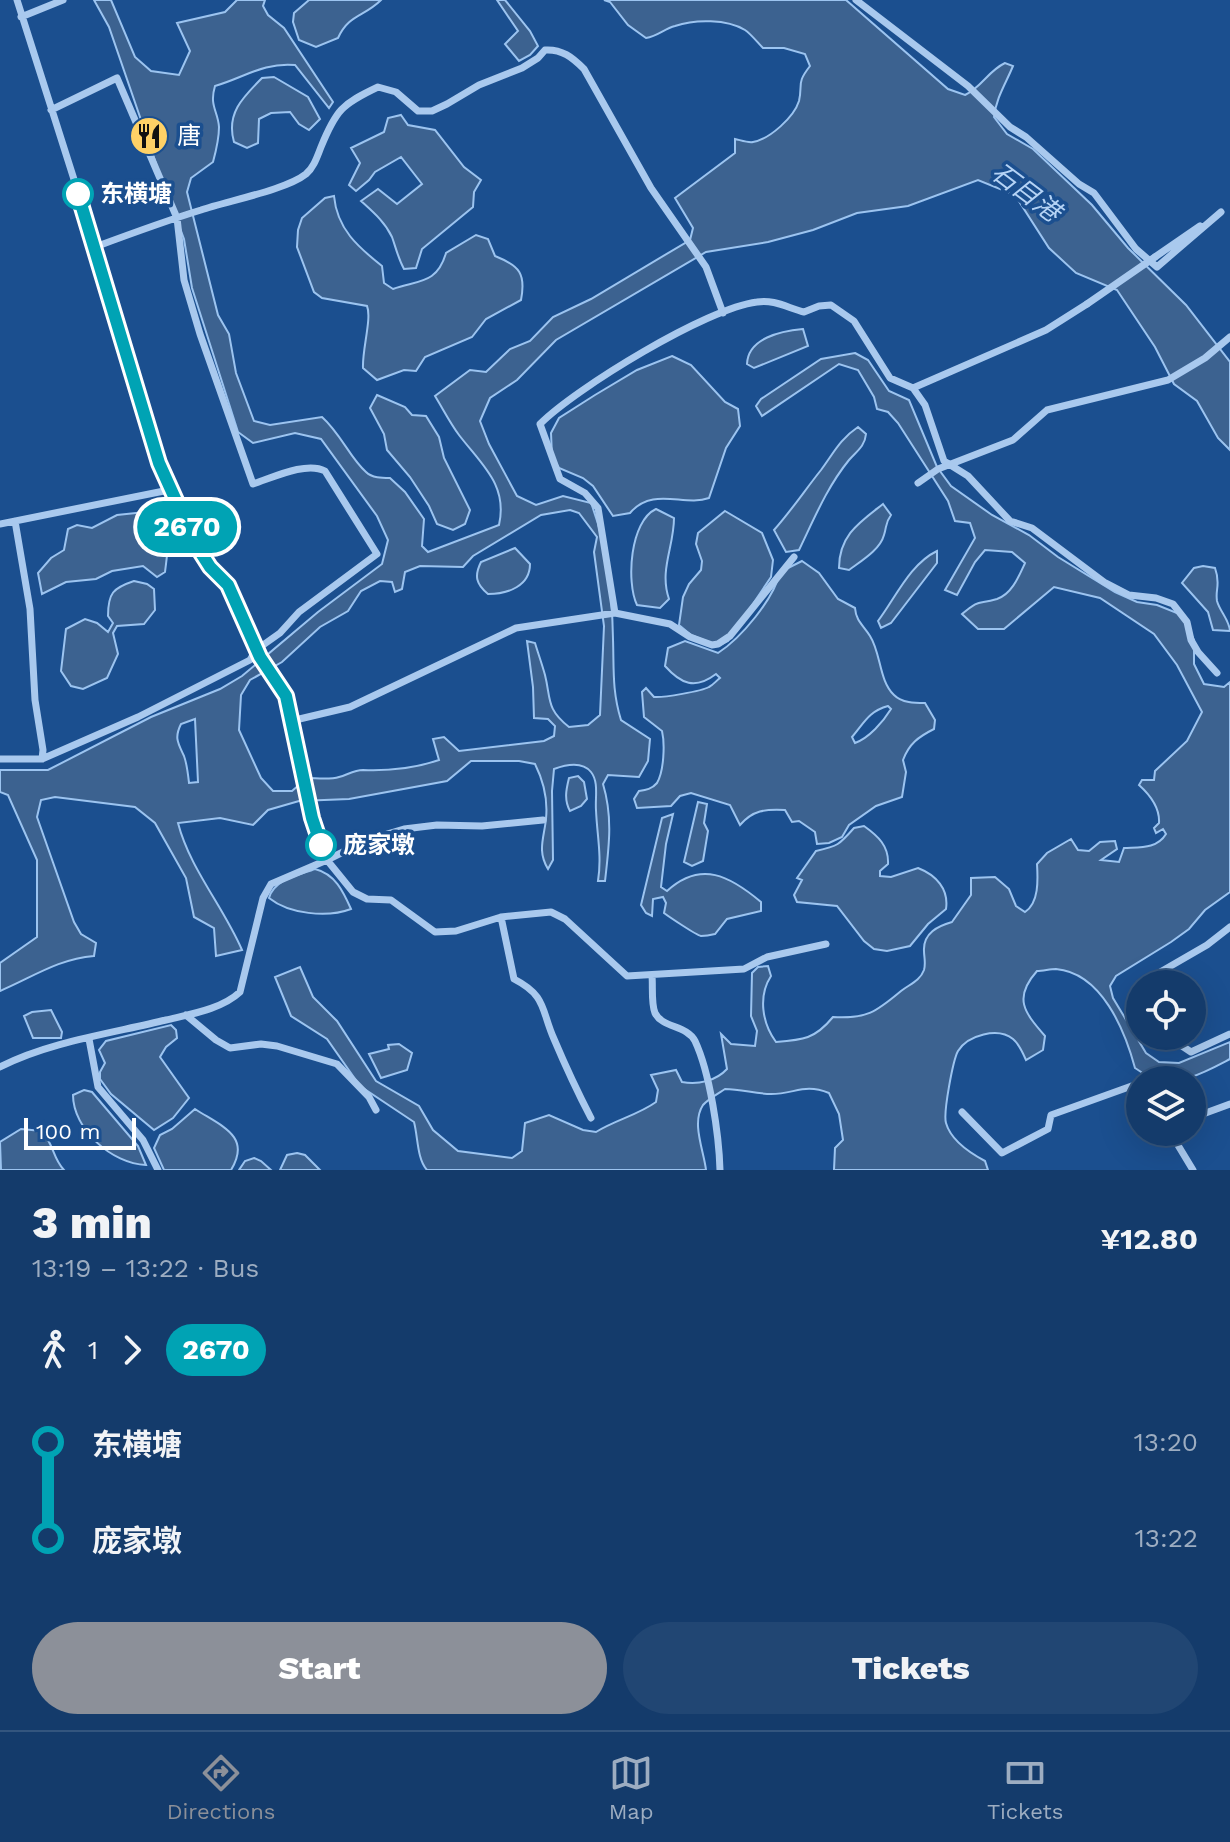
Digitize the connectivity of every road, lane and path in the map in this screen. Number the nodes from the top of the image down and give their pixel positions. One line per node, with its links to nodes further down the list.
1 (17, 0): 4 (street)
2 (63, 0): 4 (street)
3 (856, 0): 7 (street)
4 (21, 17): 5 (street)
5 (51, 110): 8 (street); 9 (street)
6 (1230, 206): 7 (street)
7 (1221, 212): 12 (street, bridge)
8 (176, 218): 9 (street); 10 (street); 20 (street)
9 (95, 247): 15 (street)
10 (723, 313): 12 (street); 19 (street)
11 (1230, 337): 13 (street)
12 (913, 388): 13 (street)
13 (950, 464): 14 (street); 21 (street)
14 (918, 483)
15 (169, 490): 16 (street); 20 (street)
16 (15, 521): 17 (street); 24 (street)
17 (0, 524)
18 (794, 557): 19 (street)
19 (615, 613): 22 (street)
20 (258, 654): 22 (street); 24 (street)
21 (1217, 673)
22 (291, 721): 26 (street)
23 (0, 759): 24 (street)
24 (42, 759)
25 (543, 820): 26 (street)
26 (327, 860): 27 (street); 32 (street)
27 (501, 917): 31 (street); 42 (street)
28 (1230, 927): 30 (street)
29 (826, 944): 31 (street)
30 (1164, 970)
31 (652, 976): 45 (street)
32 (186, 1015): 34 (street); 39 (street)
33 (1230, 1034): 35 (street)
34 (89, 1039): 36 (street); 44 (street)
35 (1206, 1045)
36 (0, 1067)
37 (1126, 1088): 40 (street)
38 (1230, 1104): 41 (street)
39 (376, 1110)
40 (962, 1112)
41 (1206, 1113)
42 (591, 1118)
43 (1178, 1146): 46 (street)
44 (158, 1170)
45 (720, 1170)
46 (1193, 1170)

